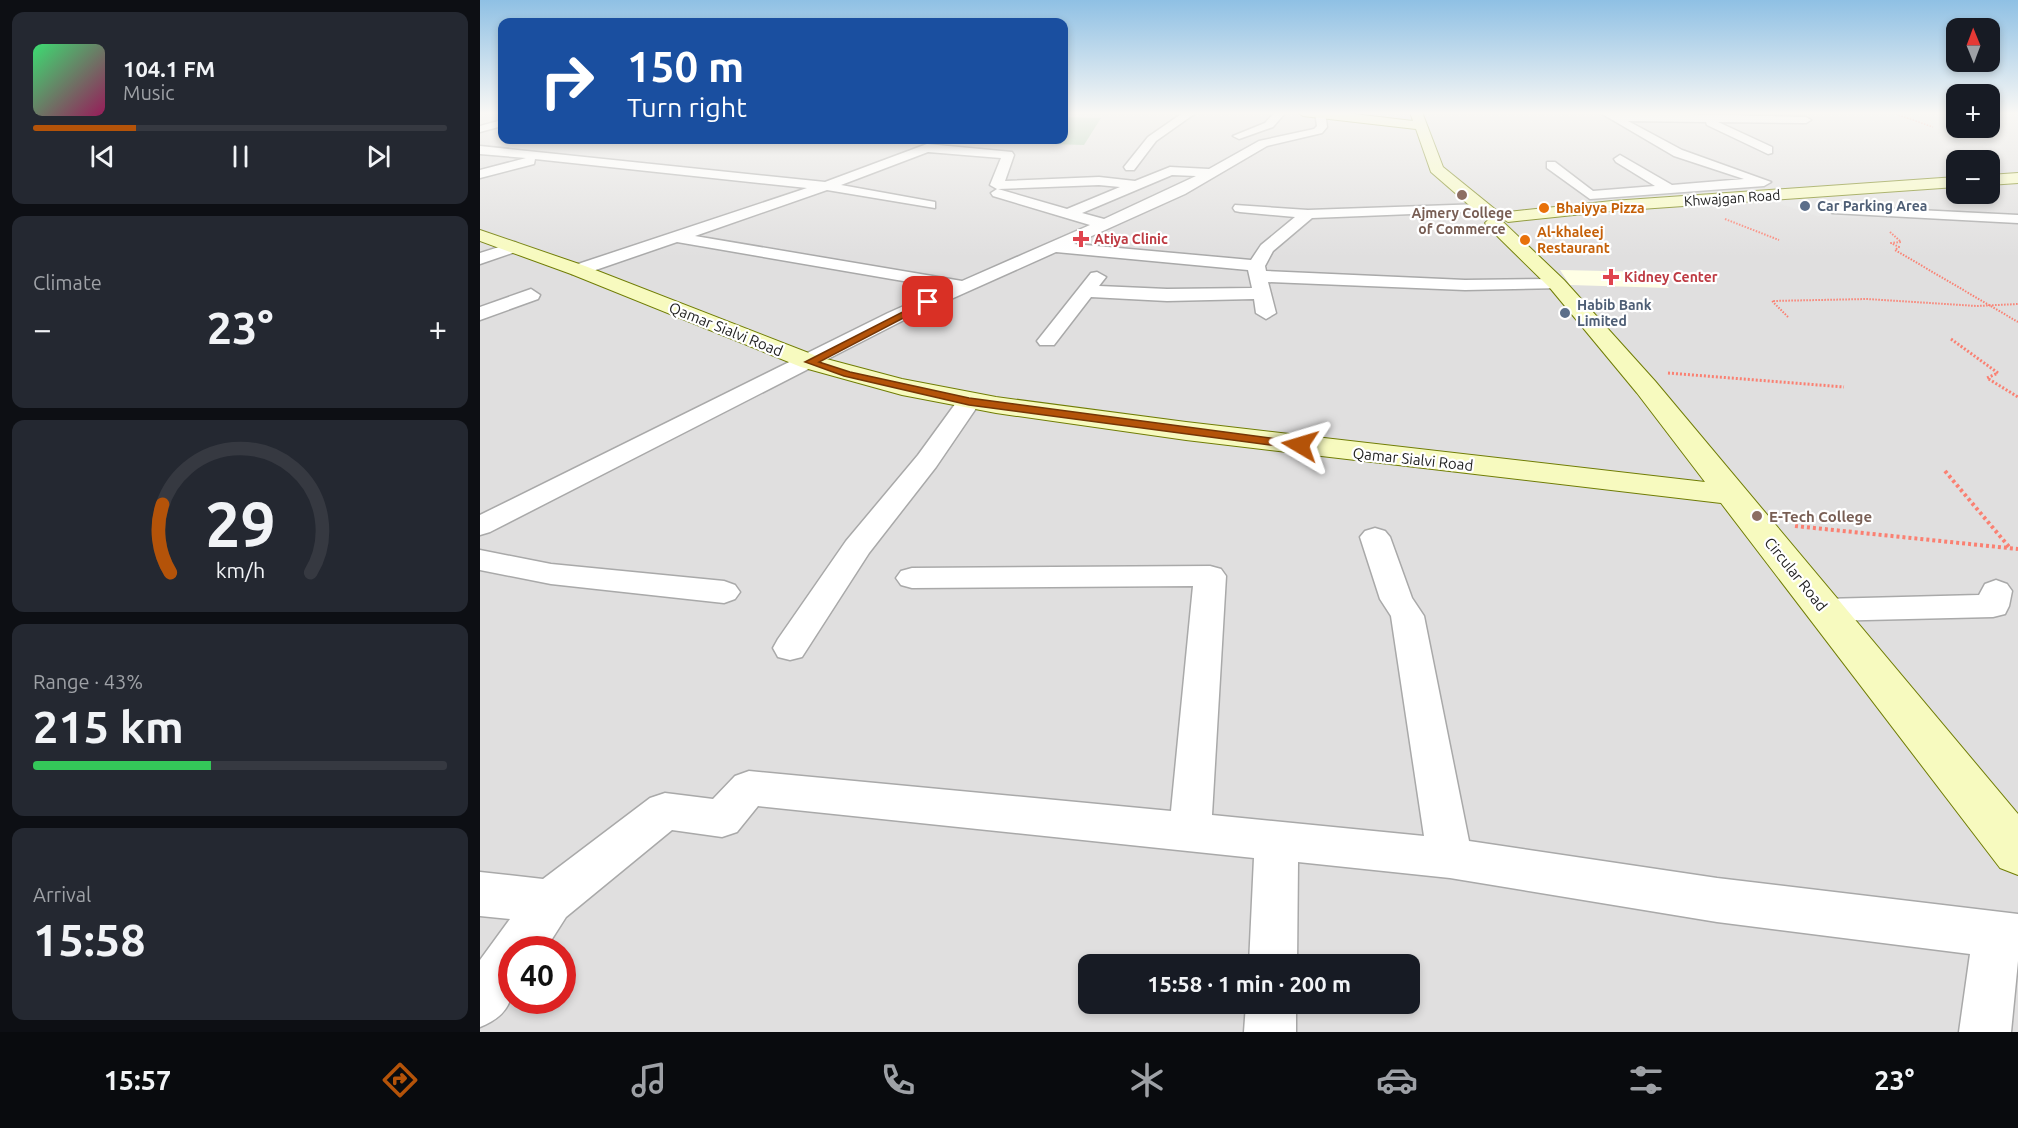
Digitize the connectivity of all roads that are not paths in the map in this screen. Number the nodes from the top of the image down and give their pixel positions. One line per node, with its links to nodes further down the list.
1 (535, 160): 13 (street)
2 (578, 160): 19 (street)
3 (895, 160): 19 (street)
4 (1006, 160): 18 (street)
5 (1135, 160): 11 (street)
6 (1233, 160): 12 (street)
7 (1433, 160): 28 (street, Circular Road)
8 (1622, 160): 20 (street)
9 (1699, 160): 16 (street)
10 (1551, 165): 20 (street)
11 (1130, 167)
12 (1210, 173): 18 (street); 30 (street)
13 (480, 174)
14 (2018, 178): 15 (street)
15 (2000, 179)
16 (1764, 182): 20 (street); 22 (street)
17 (1946, 183): 22 (street, Khwajgan Road)
18 (1136, 185): 26 (street)
19 (826, 186): 23 (street); 32 (street)
20 (1669, 189)
21 (997, 192): 26 (street)
22 (1794, 194): 28 (street, Khwajgan Road)
23 (930, 205)
24 (1240, 208): 27 (street)
25 (1837, 210): 29 (street)
26 (1068, 214): 30 (street)
27 (1308, 214): 28 (street); 38 (street)
28 (1493, 215): 39 (street, Circular Road)
29 (2018, 219)
30 (1104, 224): 34 (street)
31 (480, 235): 33 (street, Qamar Sialvi Road)
32 (675, 237): 37 (street); 40 (street)
33 (515, 247): 36 (street); 37 (street, Qamar Sialvi Road)
34 (1053, 247): 35 (street); 40 (street)
35 (1116, 253): 38 (street); 41 (street)
36 (480, 259)
37 (578, 270): 46 (street, Qamar Sialvi Road)
38 (1258, 278): 39 (street); 41 (street); 43 (street)
39 (1557, 284): 48 (street, Circular Road)
40 (962, 286): 46 (street)
41 (1086, 291): 45 (street)
42 (531, 295): 44 (street)
43 (1266, 313)
44 (480, 314)
45 (1047, 341)
46 (810, 362): 47 (street, Qamar Sialvi Road); 49 (street)
47 (969, 401): 48 (street, Qamar Sialvi Road); 56 (street)
48 (1729, 494): 55 (street, Circular Road)
49 (480, 526)
50 (1375, 537): 60 (street)
51 (480, 560): 54 (street)
52 (912, 578): 57 (street)
53 (1996, 591): 55 (street)
54 (724, 592)
55 (1824, 609): 59 (street, Circular Road)
56 (790, 648)
57 (1190, 830): 58 (street); 62 (street)
58 (1278, 840): 60 (street); 65 (street)
59 (2018, 852)
60 (1450, 858): 63 (street)
61 (480, 894): 62 (street)
62 (550, 902): 64 (street)
63 (2007, 935): 70 (street)
64 (527, 936)
65 (1273, 954)
66 (498, 977): 67 (street)
67 (480, 1002)
68 (1271, 1014): 69 (street)
69 (1270, 1032)
70 (1985, 1032)

